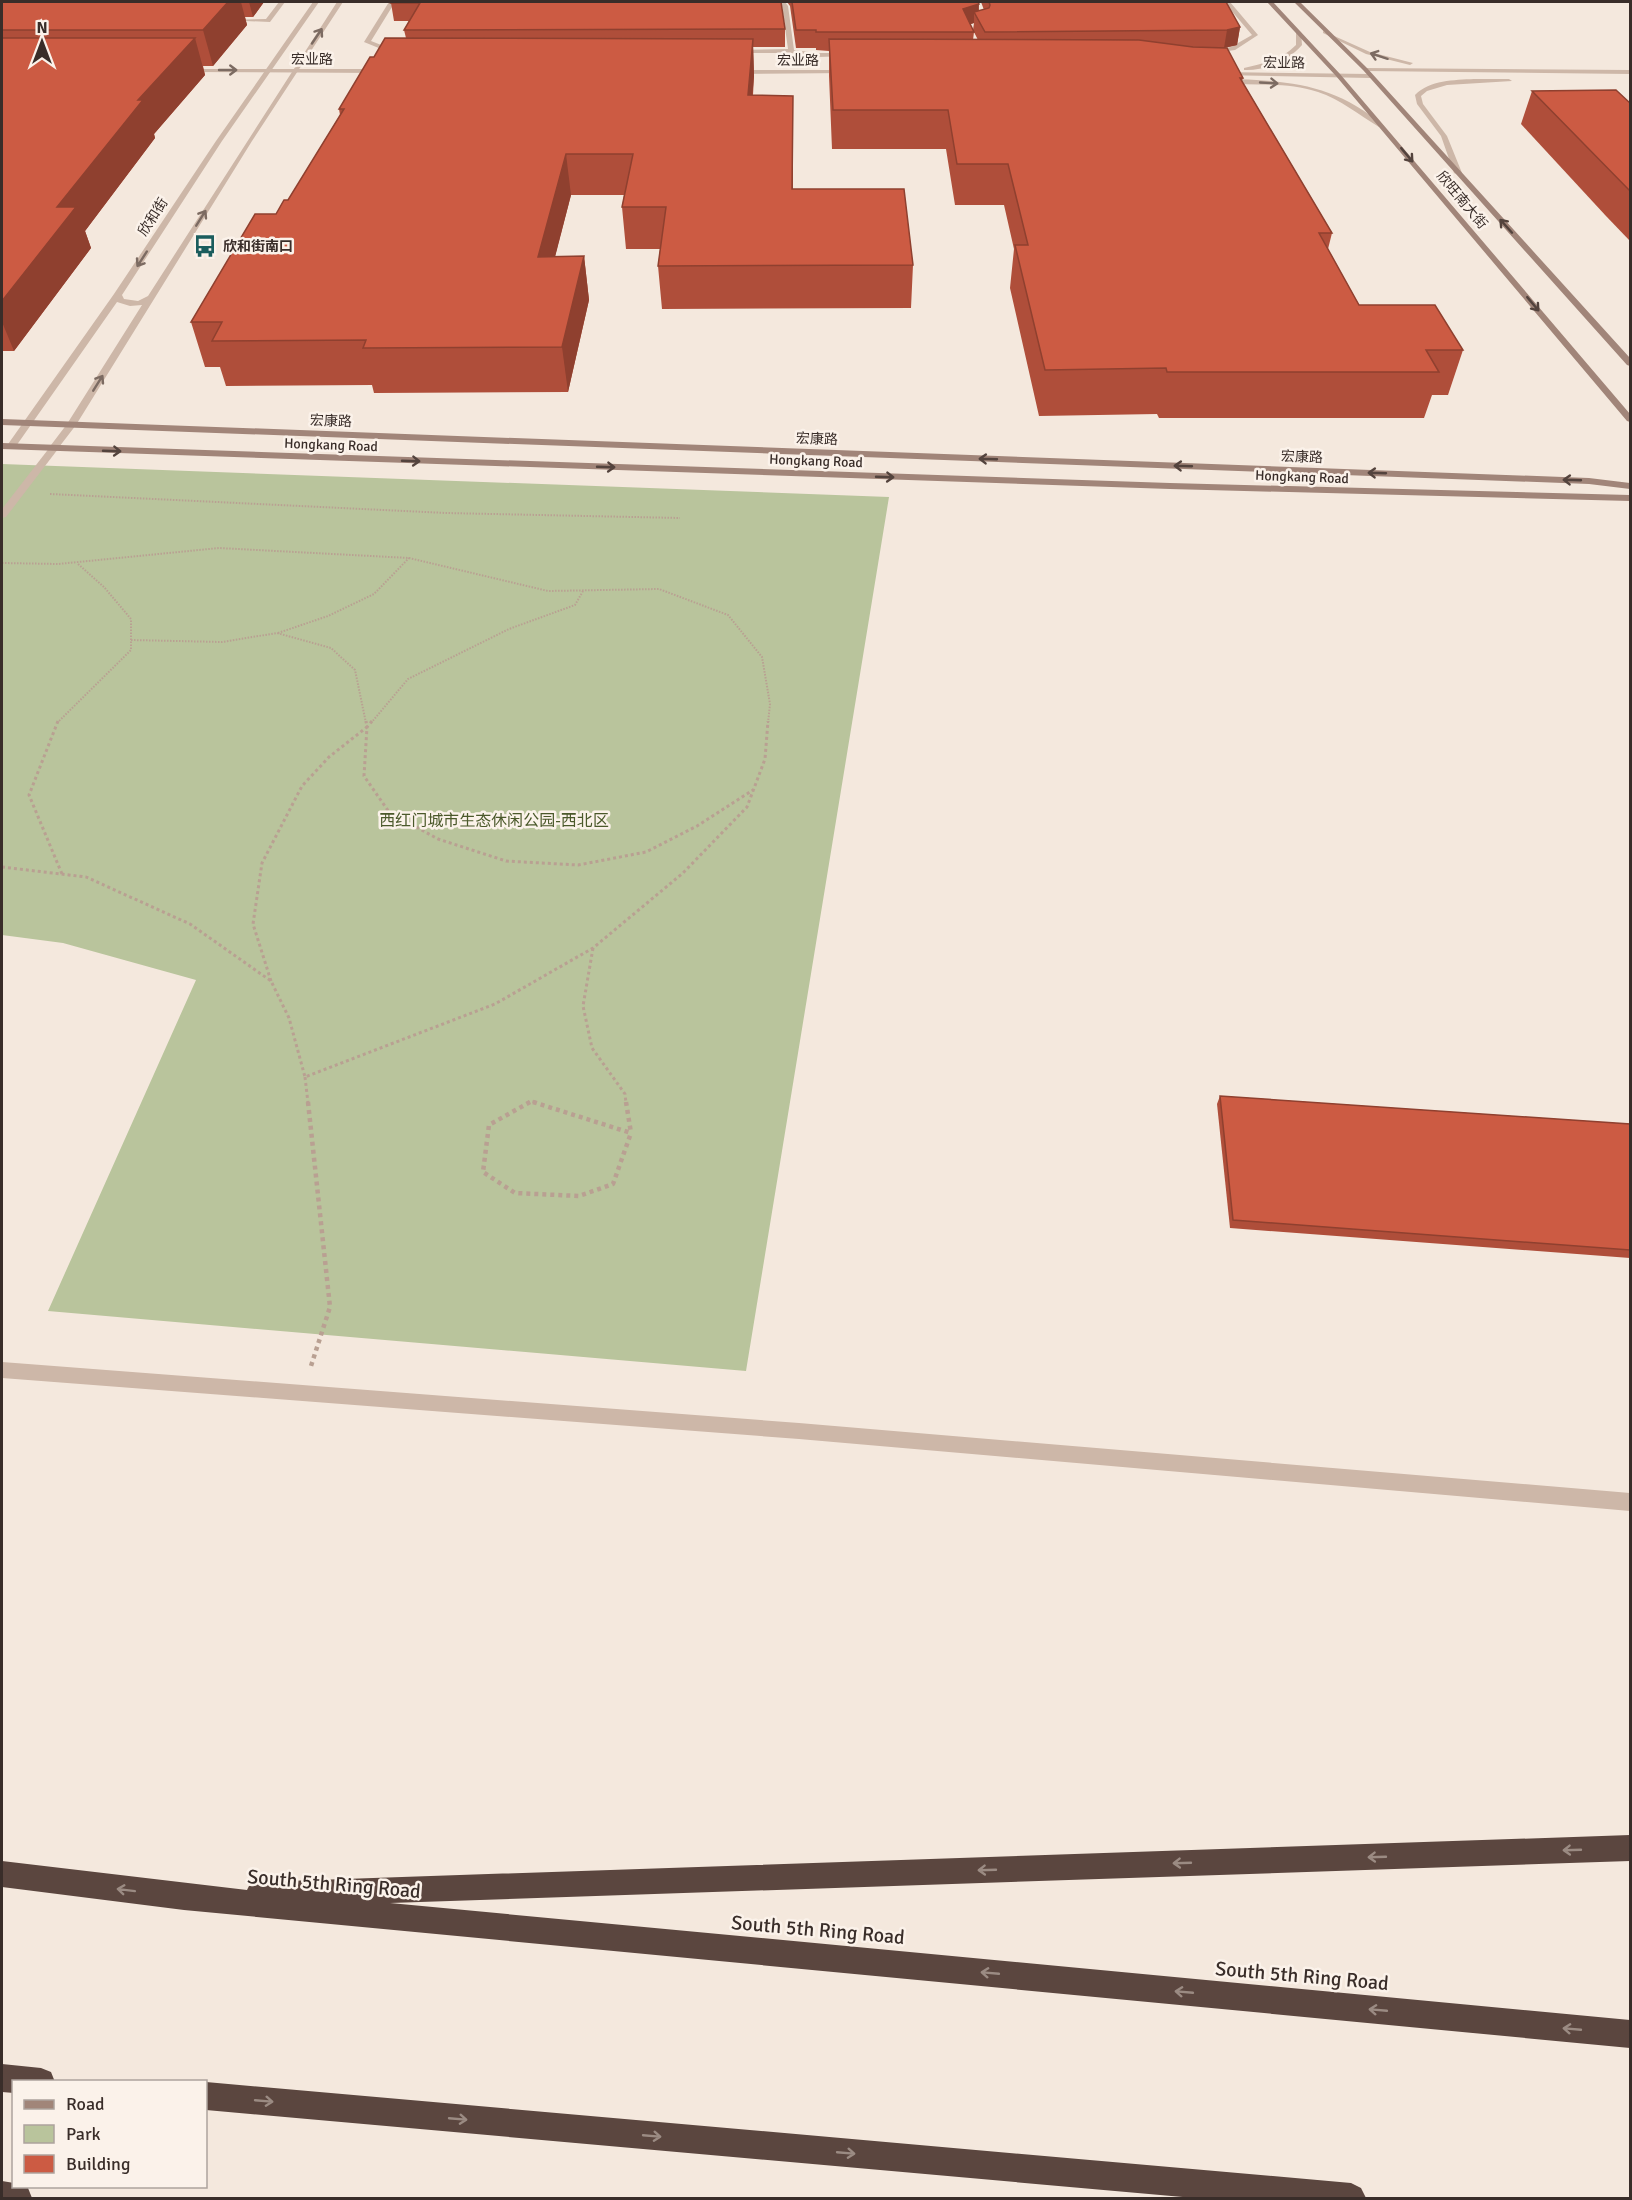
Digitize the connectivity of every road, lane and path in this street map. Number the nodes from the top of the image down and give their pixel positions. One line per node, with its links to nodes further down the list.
1 (282, 2): 9 (street)
2 (340, 2): 8 (street); 19 (street, one-way to 2)
3 (392, 2): 13 (street)
4 (782, 2): 12 (street)
5 (1227, 2): 15 (street)
6 (1270, 2): 10 (main road, 欣旺南大街)
7 (1297, 2): 11 (main road, 欣旺南大街)
8 (322, 3): 18 (street, 欣和街)
9 (222, 20)
10 (1298, 32): 24 (street); 30 (main road, 欣旺南大街)
11 (1325, 32): 25 (main road, 欣旺南大街); 31 (street, one-way to 11)
12 (791, 51): 14 (street); 16 (street)
13 (404, 52)
14 (724, 52)
15 (1201, 53)
16 (853, 55)
17 (180, 62): 18 (street, 宏业路)
18 (274, 62): 19 (street, 宏业路); 27 (street, 欣和街)
19 (299, 63): 20 (street, 宏业路); 28 (street)
20 (381, 63)
21 (724, 68): 22 (street, 宏业路)
22 (856, 69)
23 (1211, 69): 24 (street, 宏业路)
24 (1246, 69): 30 (street, 宏业路)
25 (1365, 69): 30 (street, 宏业路); 31 (street, 宏业路); 34 (main road, 欣旺南大街)
26 (176, 70): 27 (street, 宏业路, one-way to 27)
27 (269, 70): 28 (street, 宏业路); 42 (street, 欣和街)
28 (294, 71): 29 (street, 宏业路); 41 (street)
29 (389, 71)
30 (1335, 72): 33 (street, 宏业路); 34 (street, 宏业路); 40 (main road, 欣旺南大街)
31 (1563, 72): 32 (street, 宏业路)
32 (1630, 72)
33 (1218, 74)
34 (1370, 76): 35 (street, 宏业路); 43 (main road, 欣旺南大街)
35 (1522, 80)
36 (1580, 80): 37 (street)
37 (1630, 80)
38 (1209, 81): 40 (street, one-way to 40)
39 (1513, 81): 43 (street)
40 (1381, 126): 47 (main road, 欣旺南大街, one-way to 47)
41 (243, 137): 42 (street); 45 (street, one-way to 41)
42 (219, 141): 44 (street, 欣和街, one-way to 44)
43 (1458, 173): 46 (main road, 欣旺南大街, one-way to 43)
44 (118, 295): 45 (street); 49 (street, 欣和街)
45 (153, 296): 50 (street, one-way to 45)
46 (1630, 363)
47 (1630, 419)
48 (2, 422): 49 (main road, 宏康路)
49 (29, 423): 50 (main road, 宏康路); 51 (street, 欣和街)
50 (71, 425): 52 (street); 53 (main road, 宏康路, one-way to 50)
51 (6, 446): 52 (main road, Hongkang Road)
52 (53, 449): 54 (street); 55 (main road, Hongkang Road, one-way to 55)
53 (1630, 486)
54 (20, 492): 56 (street); 57 (path)
55 (1630, 498)
56 (2, 515)
57 (680, 518)
58 (409, 558): 59 (path); 61 (path); 62 (path)
59 (76, 562): 60 (path); 63 (path)
60 (2, 563)
61 (584, 591): 64 (path); 65 (path)
62 (277, 633): 63 (path); 64 (path)
63 (131, 640): 67 (path)
64 (367, 727): 65 (path); 69 (path)
65 (753, 790): 68 (path)
66 (2, 867): 67 (path)
67 (62, 874): 69 (path)
68 (593, 948): 70 (path); 71 (path)
69 (271, 981): 70 (path)
70 (305, 1077): 73 (path)
71 (631, 1133): 71 (path)
72 (2, 1370): 73 (street)
73 (302, 1393): 74 (street)
74 (1630, 1502)
75 (1630, 1848): 77 (highway, one-way to 77)
76 (2, 1874): 77 (highway, South 5th Ring Road, one-way to 76)
77 (184, 1897): 78 (highway, South 5th Ring Road, one-way to 77)
78 (1630, 2034)
79 (2, 2078): 80 (highway)
80 (22, 2080)
81 (207, 2096): 84 (highway, one-way to 84)
82 (2, 2196): 83 (highway)
83 (18, 2199)
84 (1351, 2199)

